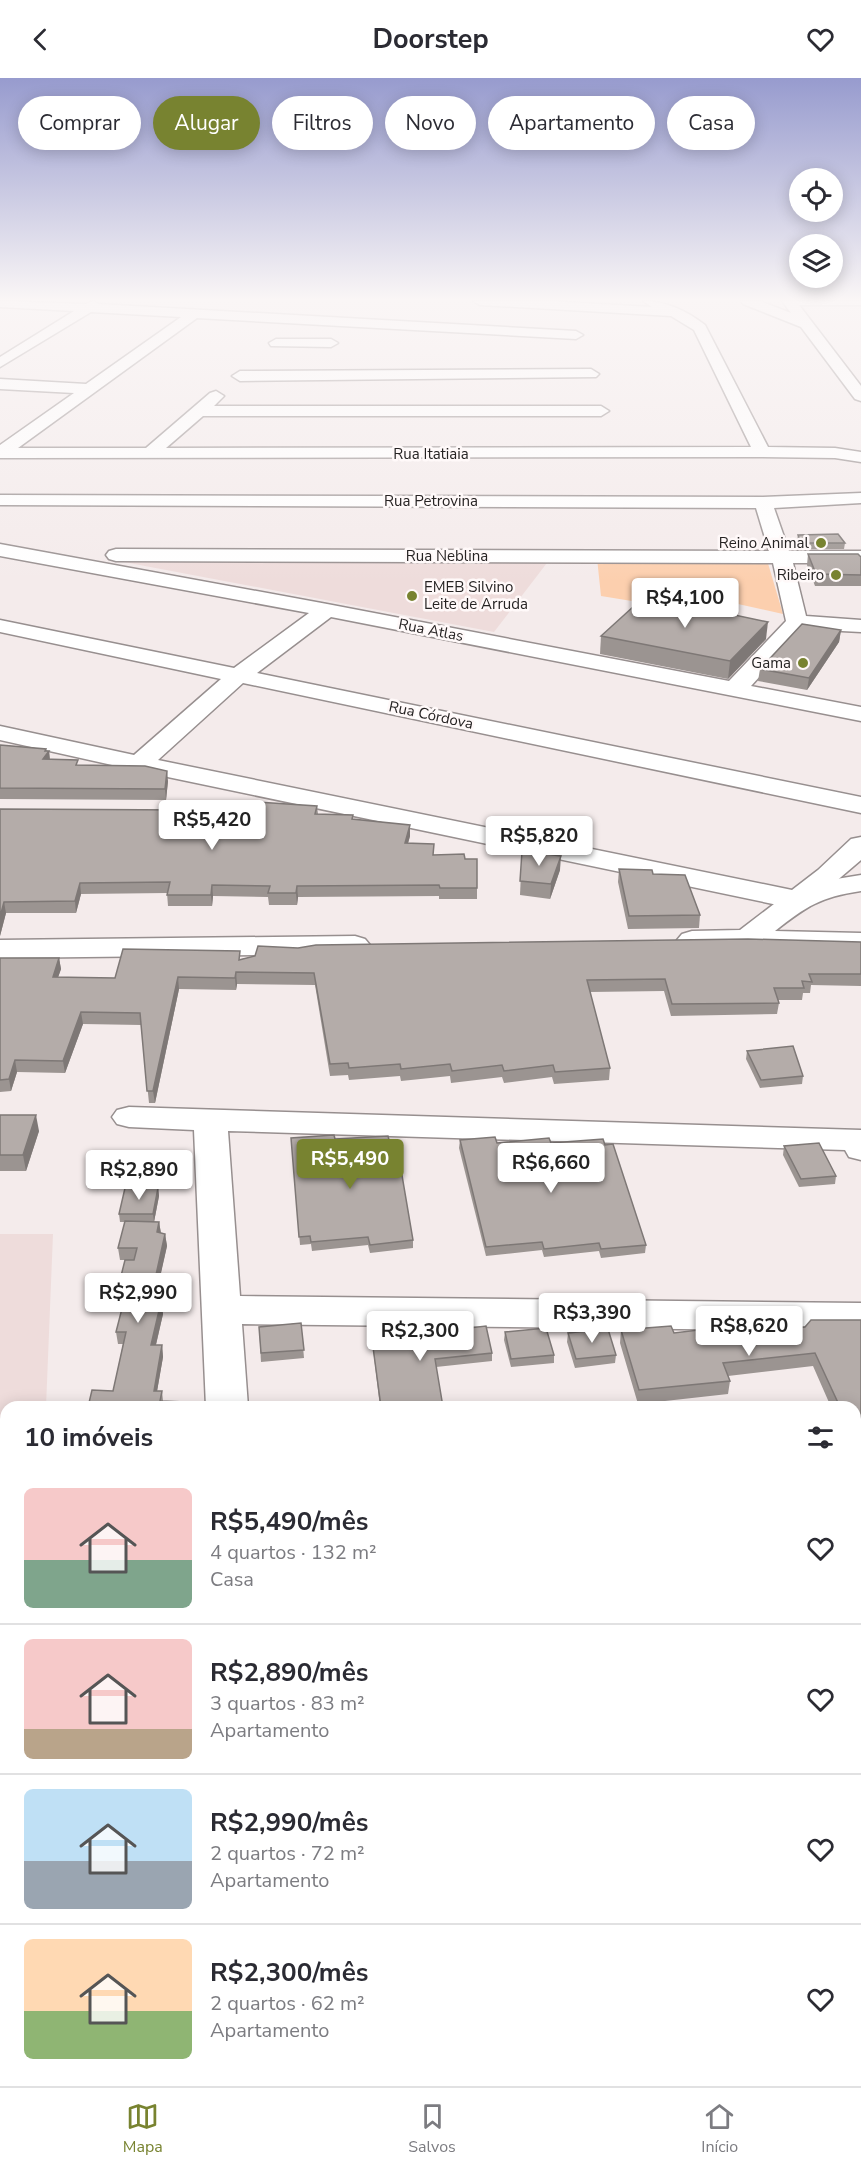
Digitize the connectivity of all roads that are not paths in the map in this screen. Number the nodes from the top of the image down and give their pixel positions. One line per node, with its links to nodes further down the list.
1 (80, 395): 8 (street)
2 (218, 395): 5 (street)
3 (595, 395): 6 (street)
4 (733, 395): 7 (street)
5 (199, 411): 6 (street); 9 (street)
6 (603, 422): 10 (street)
7 (762, 452): 10 (street, Rua Itatiaia); 11 (street, Rua Itatiaia)
8 (0, 453): 9 (street, Rua Itatiaia)
9 (149, 454): 10 (street, Rua Itatiaia)
10 (609, 454)
11 (861, 457)
12 (861, 498): 14 (street, Rua Petrovina)
13 (0, 500): 14 (street, Rua Petrovina)
14 (763, 503): 17 (street)
15 (0, 550): 16 (street, Rua Atlas)
16 (33, 555): 17 (street, Rua Neblina); 19 (street, Rua Atlas)
17 (782, 556): 18 (street, Rua Neblina); 20 (street)
18 (861, 557)
19 (327, 610): 23 (street); 24 (street, Rua Atlas)
20 (797, 622): 22 (street); 24 (street)
21 (0, 626): 23 (street, Rua Córdova)
22 (854, 627)
23 (239, 675): 27 (street); 29 (street, Rua Córdova)
24 (735, 689): 25 (street, Rua Atlas)
25 (861, 714)
26 (0, 733): 27 (street)
27 (139, 764): 28 (street)
28 (298, 797): 30 (street); 33 (street)
29 (861, 805)
30 (224, 807)
31 (861, 845): 33 (street)
32 (861, 883): 33 (street)
33 (797, 900): 34 (street); 36 (street)
34 (747, 939): 35 (street); 36 (street)
35 (664, 941)
36 (858, 941)
37 (379, 945): 38 (street)
38 (0, 949)
39 (129, 1117): 40 (street)
40 (210, 1119): 41 (street); 42 (street)
41 (861, 1149)
42 (222, 1310): 43 (street); 44 (street)
43 (861, 1317)
44 (227, 1401)

